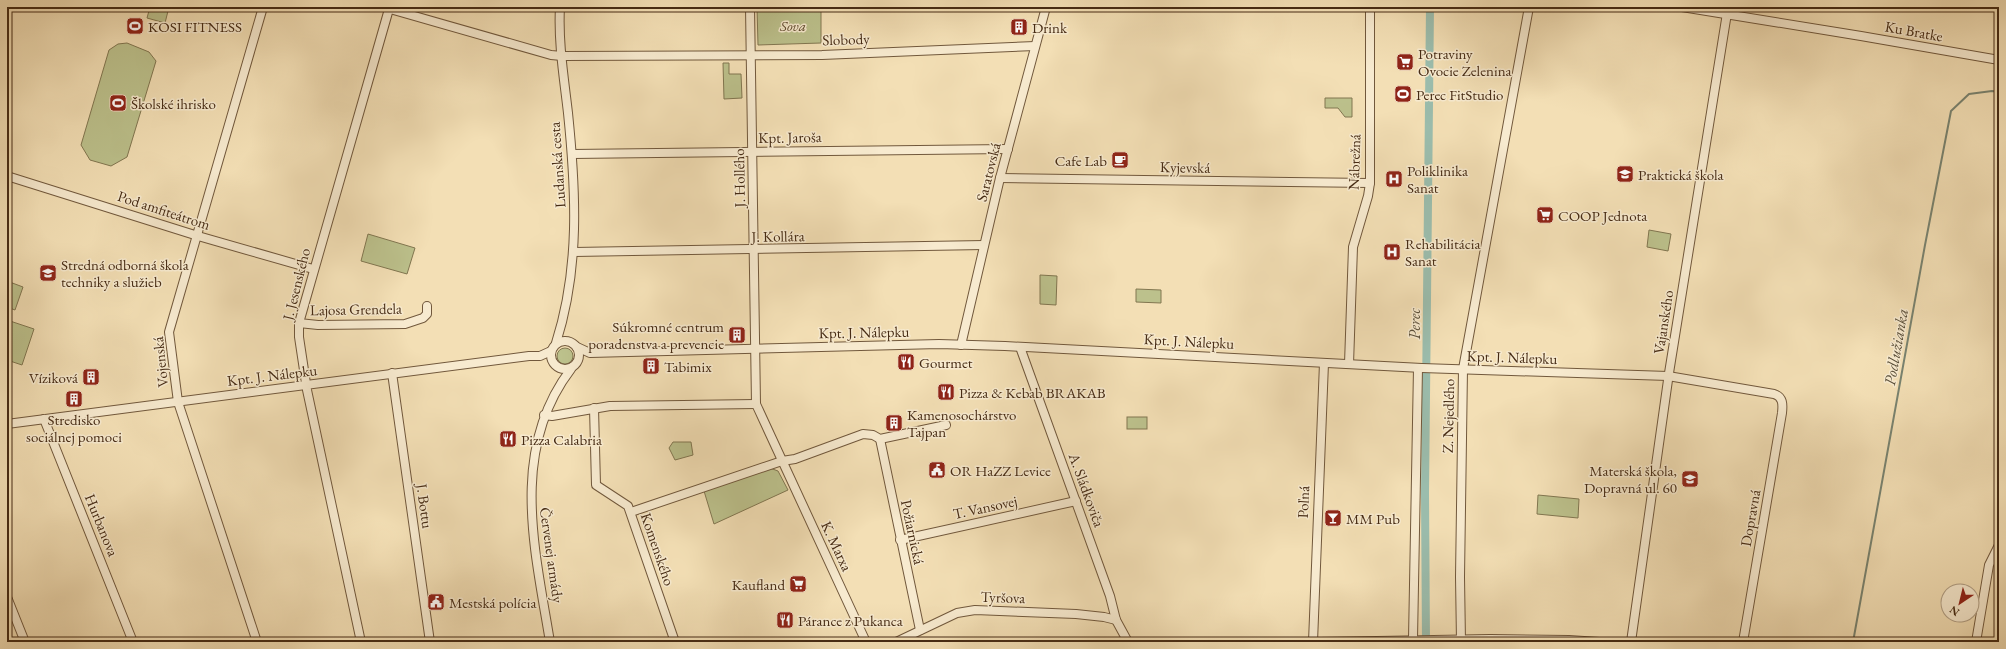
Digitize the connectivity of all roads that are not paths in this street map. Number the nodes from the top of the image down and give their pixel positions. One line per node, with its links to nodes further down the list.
1 (263, 7): 22 (street, Vojenská)
2 (560, 7): 13 (street, Ludanská cesta)
3 (750, 7): 14 (street, J. Hollého)
4 (1046, 7): 12 (street, Saratovská)
5 (1370, 7): 21 (street, Nábrežná)
6 (1529, 7): 11 (street, Z. Nejedlého)
7 (1535, 7): 11 (street, Z. Nejedlého)
8 (1682, 7): 10 (street, Ku Bratke)
9 (386, 8): 13 (street, Slobody); 26 (street, J. Jesenského)
10 (1728, 10): 15 (street, Ku Bratke); 47 (street, Vajanského)
11 (1527, 27): 45 (street, Z. Nejedlého)
12 (1035, 46): 14 (street, Slobody); 16 (street, Saratovská)
13 (562, 56): 14 (street, Slobody); 18 (street, Ludanská cesta)
14 (750, 56): 17 (street, J. Hollého)
15 (1999, 60)
16 (1008, 149): 17 (street, Kpt. Jaroša); 20 (street, Saratovská)
17 (753, 152): 18 (street, Kpt. Jaroša); 24 (street, J. Hollého)
18 (572, 154): 25 (street, Ludanská cesta)
19 (7, 176): 22 (street, Pod amfiteátrom)
20 (1000, 178): 21 (street, Kyjevská); 23 (street, Saratovská)
21 (1370, 183): 41 (street, Nábrežná)
22 (198, 236): 26 (street, Pod amfiteátrom); 51 (street, Vojenská)
23 (984, 246): 24 (street, J. Kollára); 32 (street, Saratovská)
24 (754, 250): 25 (street, J. Kollára); 35 (street, J. Hollého)
25 (574, 252): 28 (street, Ludanská cesta)
26 (313, 269): 29 (street, J. Jesenského)
27 (427, 306): 29 (street, Lajosa Grendela)
28 (564, 321): 30 (street, Ludanská cesta); 31 (street, Ludanská cesta)
29 (299, 323): 49 (street, J. Jesenského)
30 (568, 341): 31 (street); 33 (street)
31 (556, 343): 36 (street)
32 (961, 344): 34 (street, Kpt. J. Nálepku); 35 (street, Kpt. J. Nálepku)
33 (577, 347): 37 (street, Kpt. J. Nálepku); 39 (street)
34 (1020, 347): 40 (street, Kpt. J. Nálepku); 60 (street, A. Sládkoviča)
35 (755, 349): 37 (street, Kpt. J. Nálepku); 52 (street, K. Marxa)
36 (551, 351): 38 (street, Kpt. J. Nálepku); 42 (street)
37 (590, 352): 39 (street)
38 (540, 356): 42 (street, Kpt. J. Nálepku); 46 (street, Kpt. J. Nálepku)
39 (579, 359): 44 (street)
40 (1324, 363): 41 (street, Kpt. J. Nálepku); 80 (street, Poľná)
41 (1349, 364): 43 (street, Kpt. J. Nálepku)
42 (554, 365): 44 (street); 48 (street)
43 (1420, 368): 45 (street, Kpt. J. Nálepku); 67 (street, Z. Nejedlého)
44 (570, 369): 48 (street, Červenej armády)
45 (1463, 369): 47 (street, Kpt. J. Nálepku); 68 (street, Z. Nejedlého)
46 (392, 373): 49 (street, Kpt. J. Nálepku); 74 (street, J. Bottu)
47 (1668, 376): 50 (street, Kpt. J. Nálepku); 83 (street, Vajanského)
48 (561, 381): 54 (street, Červenej armády)
49 (306, 385): 51 (street, Kpt. J. Nálepku); 73 (street, J. Jesenského)
50 (1782, 399): 84 (street, Dopravná)
51 (178, 402): 55 (street, Kpt. J. Nálepku); 72 (street, Vojenská)
52 (756, 404): 53 (street); 59 (street, K. Marxa)
53 (594, 408): 54 (street); 61 (street, Komenského)
54 (544, 416): 75 (street, Červenej armády)
55 (44, 419): 56 (street, Kpt. J. Nálepku); 71 (street, Hurbanova)
56 (7, 424)
57 (946, 425): 58 (street)
58 (880, 439): 59 (street); 62 (street, Požiarnická)
59 (782, 461): 61 (street); 77 (street, K. Marxa)
60 (1076, 501): 62 (street, T. Vansovej); 65 (street, A. Sládkoviča)
61 (631, 512): 76 (street, Komenského)
62 (900, 540): 66 (street, Požiarnická)
63 (1999, 545): 85 (street)
64 (7, 597): 70 (street)
65 (1116, 620): 66 (street, Tyršova); 79 (street, A. Sládkoviča)
66 (920, 630): 78 (street, Tyršova)
67 (1416, 639): 68 (street); 81 (street)
68 (1461, 641): 69 (street)
69 (1569, 641): 82 (street)
70 (25, 642)
71 (133, 642)
72 (257, 642)
73 (361, 642)
74 (430, 642)
75 (550, 642)
76 (675, 642)
77 (866, 642)
78 (896, 642)
79 (1128, 642)
80 (1313, 642)
81 (1320, 642)
82 (1600, 642)
83 (1631, 642)
84 (1743, 642)
85 (1976, 642)

